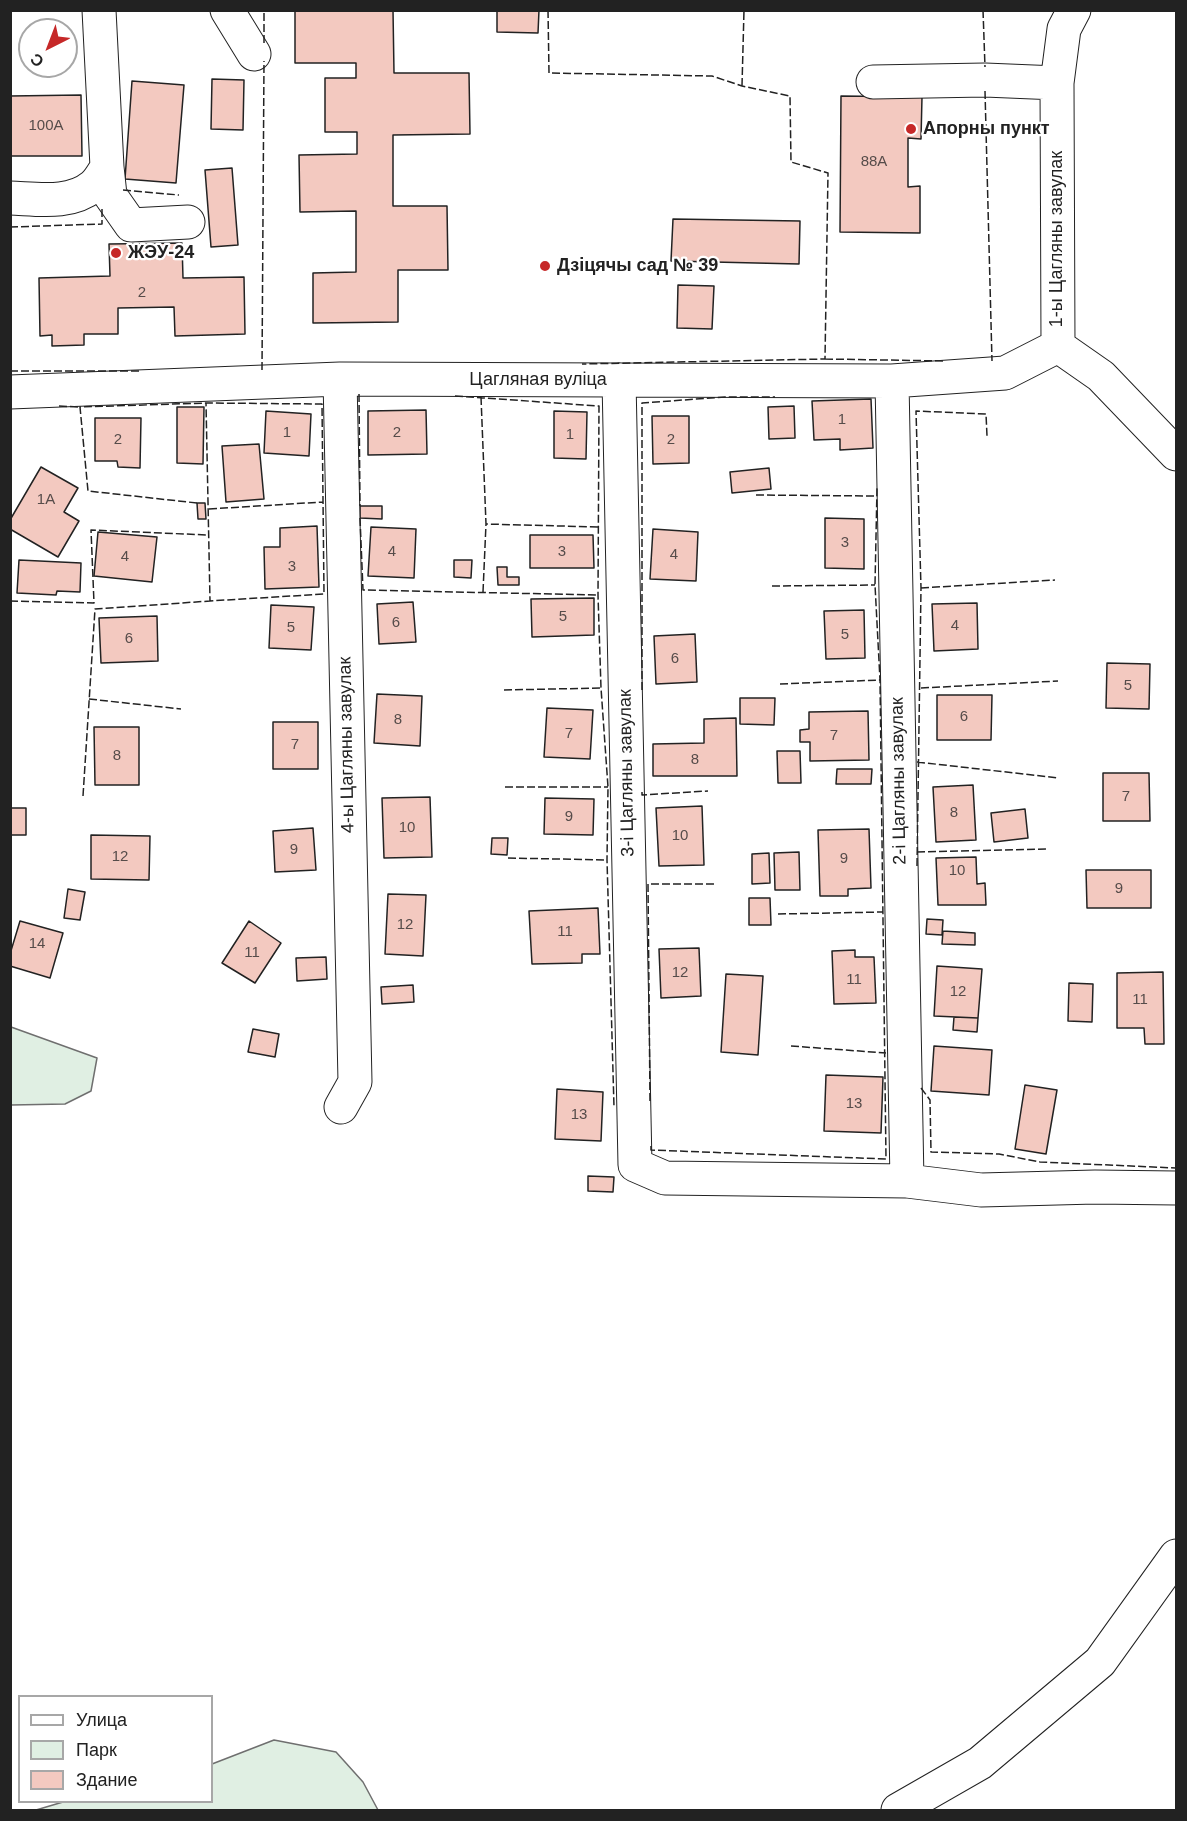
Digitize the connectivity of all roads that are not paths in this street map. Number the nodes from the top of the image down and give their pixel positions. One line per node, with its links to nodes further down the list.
1 (99, 10): 7 (street)
2 (227, 10): 4 (street)
3 (1074, 10): 6 (street, 1-ы Цагляны завулак)
4 (254, 54)
5 (873, 82): 6 (street)
6 (1057, 83): 10 (street, 1-ы Цагляны завулак)
7 (107, 167): 8 (street); 9 (street)
8 (10, 198)
9 (188, 222)
10 (1058, 346): 13 (street, Цагляная вуліца); 15 (street, 1-ы Цагляны завулак)
11 (340, 379): 12 (street, Цагляная вуліца); 14 (street, Цагляная вуліца); 16 (street, 4-ы Цагляны завулак)
12 (620, 380): 13 (street, Цагляная вуліца); 17 (street, 3-і Цагляны завулак)
13 (892, 381): 17 (street, 2-і Цагляны завулак)
14 (10, 392)
15 (1176, 454)
16 (341, 1107)
17 (907, 1181): 18 (street)
18 (1176, 1188)
19 (1176, 1556): 20 (street)
20 (898, 1810)

